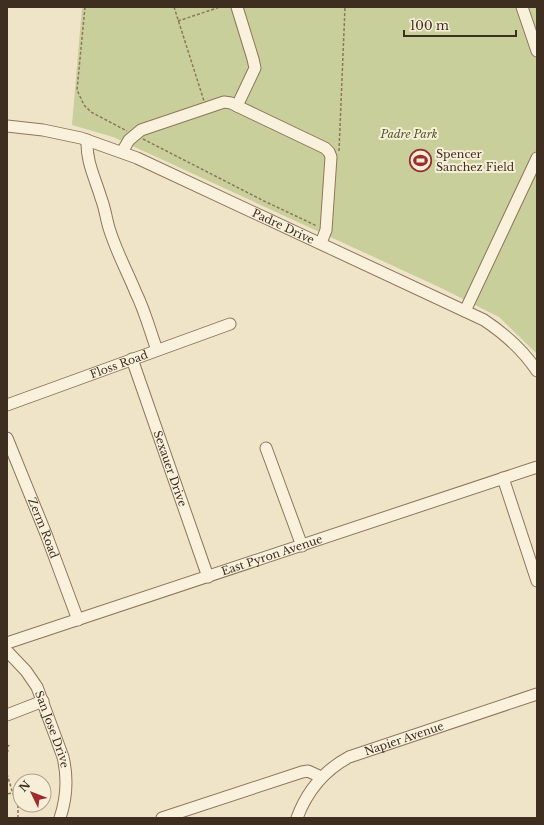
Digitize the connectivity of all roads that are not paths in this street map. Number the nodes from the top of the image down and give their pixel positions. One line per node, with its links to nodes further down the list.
1 (237, 7): 4 (street)
2 (522, 7): 3 (street)
3 (537, 51)
4 (237, 106): 7 (street); 9 (street)
5 (7, 126): 6 (street, Padre Drive)
6 (87, 140): 7 (street, Padre Drive); 12 (street)
7 (122, 152): 9 (street, Padre Drive)
8 (537, 158): 10 (street)
9 (321, 244): 10 (street, Padre Drive)
10 (465, 311): 14 (street, Padre Drive)
11 (230, 324): 12 (street, Floss Road)
12 (157, 350): 13 (street, Floss Road)
13 (132, 359): 15 (street, Floss Road); 21 (street, Sexauer Drive)
14 (537, 371)
15 (7, 405)
16 (7, 438): 23 (street, Zerm Road)
17 (266, 448): 20 (street)
18 (537, 467): 19 (street, East Pyron Avenue)
19 (503, 478): 20 (street, East Pyron Avenue); 22 (street)
20 (302, 546): 21 (street, East Pyron Avenue)
21 (208, 577): 23 (street, East Pyron Avenue)
22 (537, 581)
23 (78, 620): 24 (street, East Pyron Avenue)
24 (7, 643)
25 (7, 651): 27 (street, San Jose Drive)
26 (537, 694): 29 (street, Napier Avenue)
27 (43, 701): 28 (street); 30 (street, San Jose Drive)
28 (7, 715)
29 (321, 777): 31 (street); 32 (street, Napier Avenue)
30 (60, 818)
31 (162, 818)
32 (297, 818)

